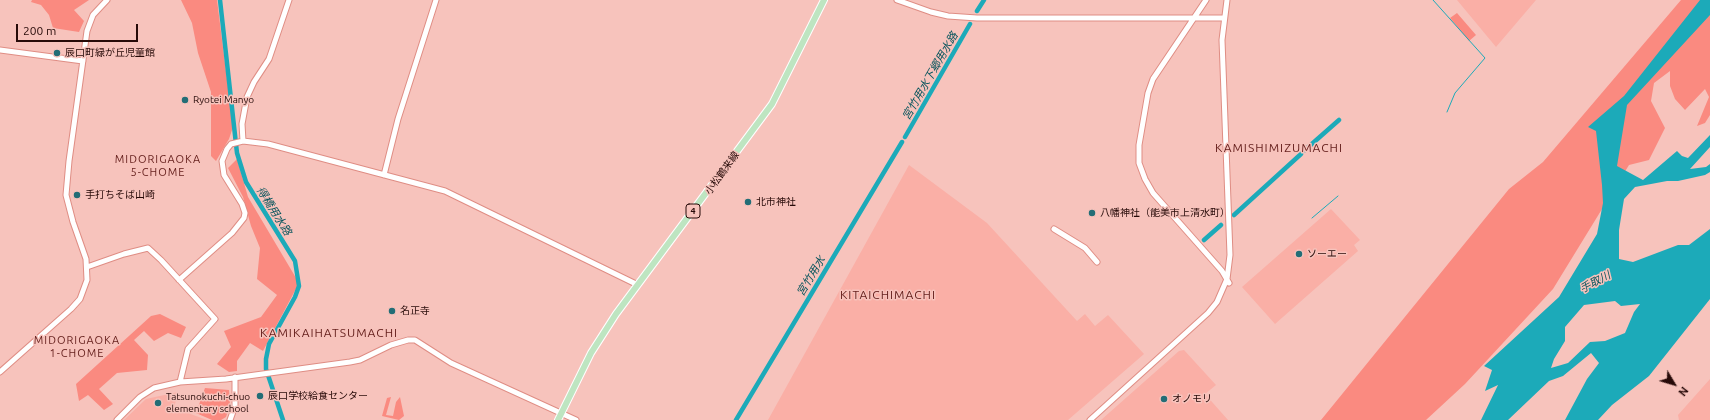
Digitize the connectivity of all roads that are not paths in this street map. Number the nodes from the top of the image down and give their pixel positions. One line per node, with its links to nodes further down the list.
1 (106, 0): 11 (street)
2 (289, 0): 12 (street)
3 (436, 0): 13 (street)
4 (824, 0): 19 (main road, 小松鶴来線 / 4)
5 (897, 0): 8 (street)
6 (1206, 0): 8 (street)
7 (1227, 0): 9 (street)
8 (1193, 18): 9 (street); 18 (street)
9 (1224, 18): 18 (street)
10 (0, 50): 11 (street)
11 (83, 61): 16 (street)
12 (241, 142): 13 (street); 17 (street)
13 (384, 175): 19 (street)
14 (1054, 229): 15 (street)
15 (1097, 262)
16 (87, 267): 17 (street); 20 (street)
17 (180, 280): 22 (street)
18 (1228, 281): 28 (street)
19 (638, 284): 23 (main road, 小松鶴来線 / 4)
20 (0, 372)
21 (235, 377): 22 (street); 23 (street); 25 (street)
22 (180, 382): 24 (street)
23 (562, 413): 26 (main road, 小松鶴来線 / 4); 27 (street)
24 (117, 420)
25 (230, 420)
26 (558, 420)
27 (576, 420)
28 (1090, 420)

